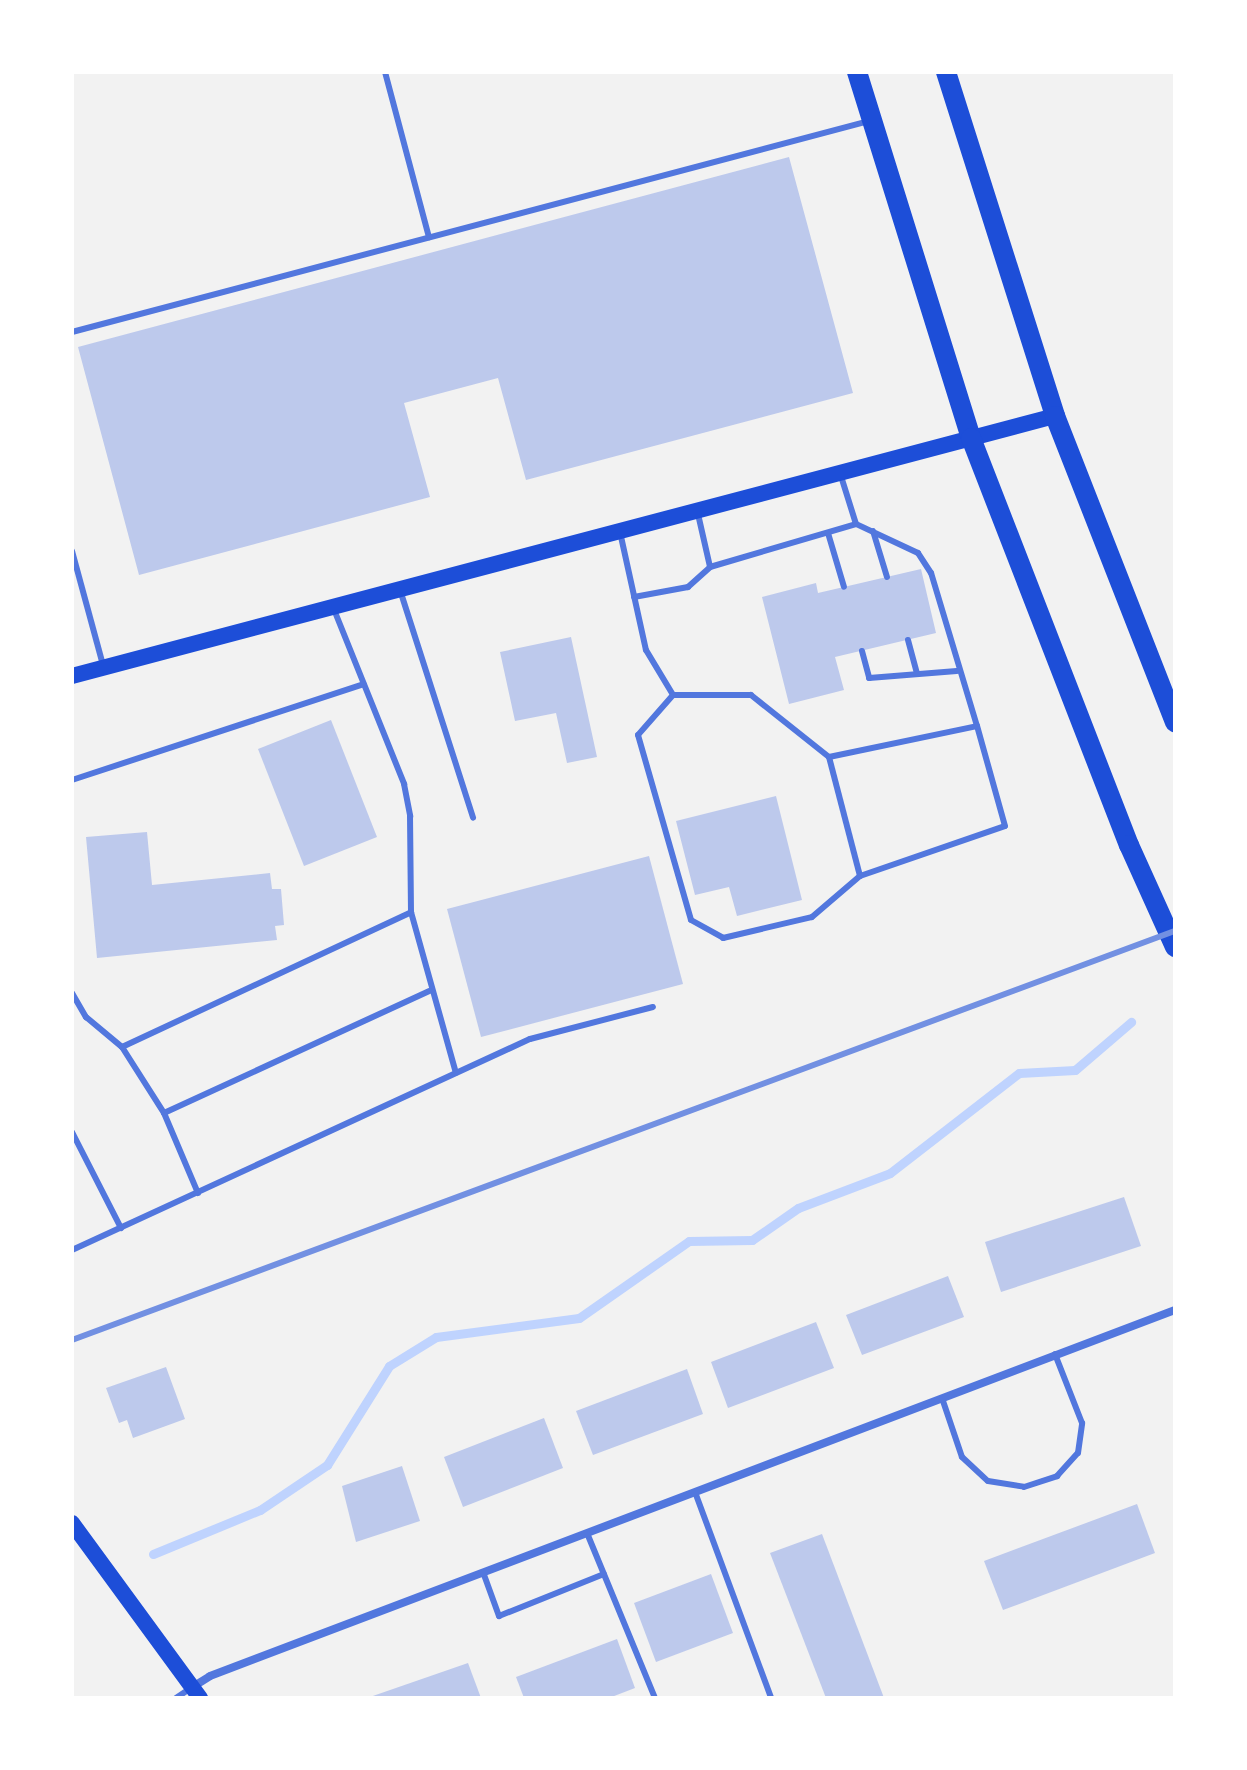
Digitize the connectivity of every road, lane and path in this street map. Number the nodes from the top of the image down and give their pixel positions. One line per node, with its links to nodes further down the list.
1 (385, 72): 5 (lane)
2 (857, 72): 4 (main road)
3 (946, 72): 7 (main road)
4 (872, 120): 5 (lane); 8 (main road)
5 (429, 237): 6 (lane)
6 (72, 332)
7 (1055, 416): 8 (main road); 30 (main road)
8 (971, 438): 9 (main road); 37 (main road)
9 (840, 473): 10 (main road); 11 (lane)
10 (697, 510): 12 (main road); 16 (lane)
11 (856, 524): 13 (lane); 14 (lane)
12 (619, 529): 18 (main road); 20 (lane)
13 (873, 531): 17 (lane); 25 (lane)
14 (828, 533): 16 (lane); 19 (lane)
15 (72, 551): 24 (lane)
16 (710, 567): 20 (lane)
17 (887, 577)
18 (398, 587): 21 (main road); 34 (lane)
19 (844, 587)
20 (634, 597): 29 (lane)
21 (332, 604): 24 (main road); 28 (lane)
22 (908, 640): 26 (lane)
23 (862, 651): 26 (lane)
24 (103, 665): 27 (main road)
25 (957, 671): 26 (lane); 31 (lane)
26 (917, 673)
27 (72, 676)
28 (364, 684): 33 (lane); 36 (lane)
29 (673, 695): 32 (lane); 35 (lane)
30 (1175, 722)
31 (977, 726): 32 (lane); 35 (lane)
32 (829, 757): 35 (lane)
33 (72, 780)
34 (473, 818)
35 (860, 876)
36 (411, 912): 38 (lane); 41 (lane)
37 (1175, 947)
38 (429, 991): 42 (lane); 43 (lane)
39 (72, 993): 41 (lane)
40 (653, 1007): 42 (lane)
41 (122, 1047): 43 (lane)
42 (456, 1073): 45 (lane)
43 (164, 1113): 45 (lane)
44 (72, 1132): 46 (lane)
45 (198, 1193): 46 (lane)
46 (121, 1228): 47 (lane)
47 (72, 1250)
48 (1175, 1310): 49 (street)
49 (1055, 1354): 50 (street); 50 (lane)
50 (942, 1398): 51 (street)
51 (695, 1492): 53 (street); 59 (lane)
52 (72, 1523): 56 (main road)
53 (587, 1533): 54 (street); 55 (lane)
54 (483, 1572): 55 (lane); 56 (street)
55 (604, 1574): 58 (lane)
56 (195, 1693): 57 (lane)
57 (176, 1698)
58 (655, 1698)
59 (771, 1698)

